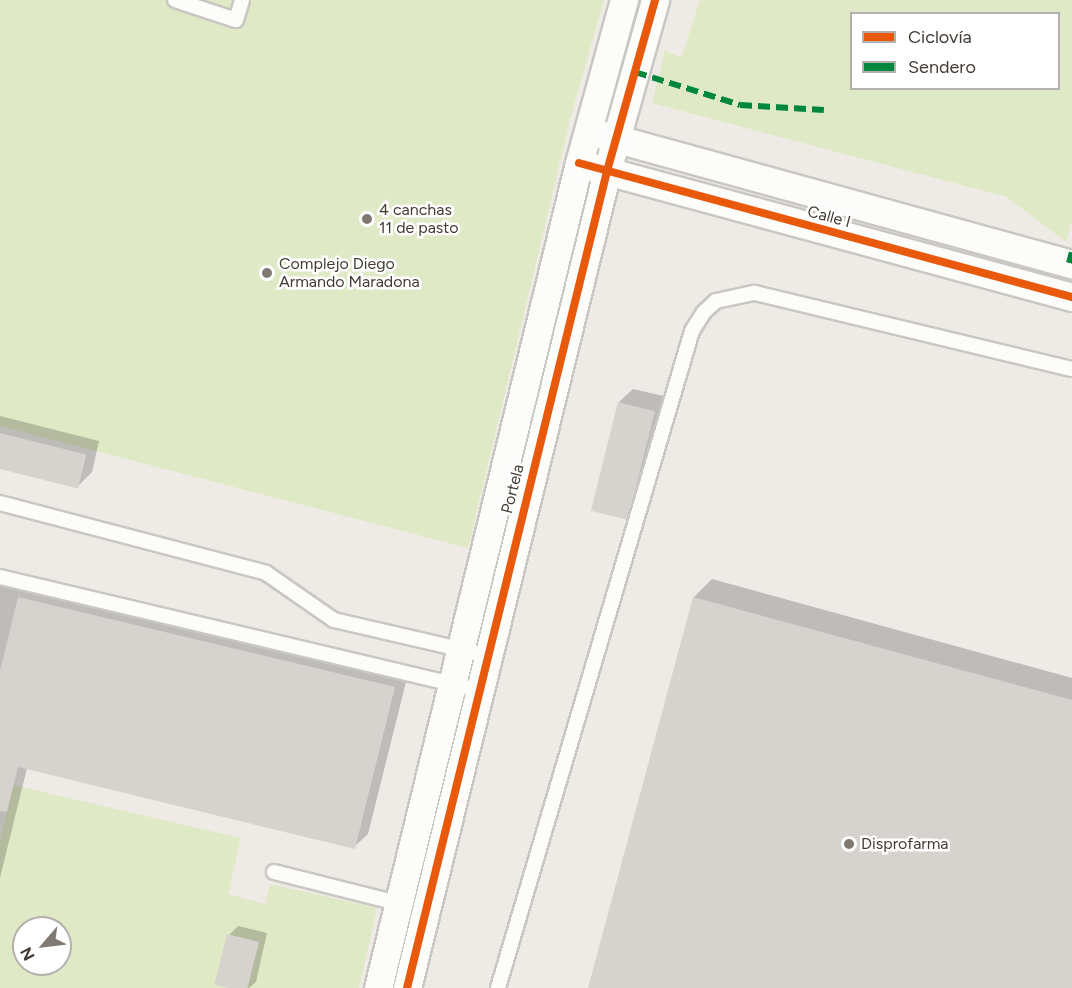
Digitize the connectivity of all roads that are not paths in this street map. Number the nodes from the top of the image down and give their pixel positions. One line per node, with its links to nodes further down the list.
1 (175, 0): 2 (lane)
2 (242, 0)
3 (624, 0): 5 (street, Portela)
4 (655, 0): 6 (street, Portela)
5 (587, 132): 6 (street, Calle I); 7 (street, Portela)
6 (616, 137): 8 (street, Portela); 9 (street, Calle I)
7 (579, 163): 8 (street, Calle I); 14 (street, Portela)
8 (607, 171): 10 (street, Calle I); 15 (street, Portela)
9 (1072, 264)
10 (1072, 297)
11 (1072, 369): 22 (lane)
12 (0, 503): 14 (lane)
13 (0, 577): 16 (lane)
14 (459, 649): 15 (lane); 16 (street, Portela)
15 (486, 655): 17 (street, Portela)
16 (450, 683): 17 (lane); 19 (street, Portela)
17 (478, 690): 21 (street, Portela)
18 (274, 872): 19 (lane)
19 (398, 903): 20 (street, Portela)
20 (378, 988)
21 (407, 988)
22 (498, 988)

